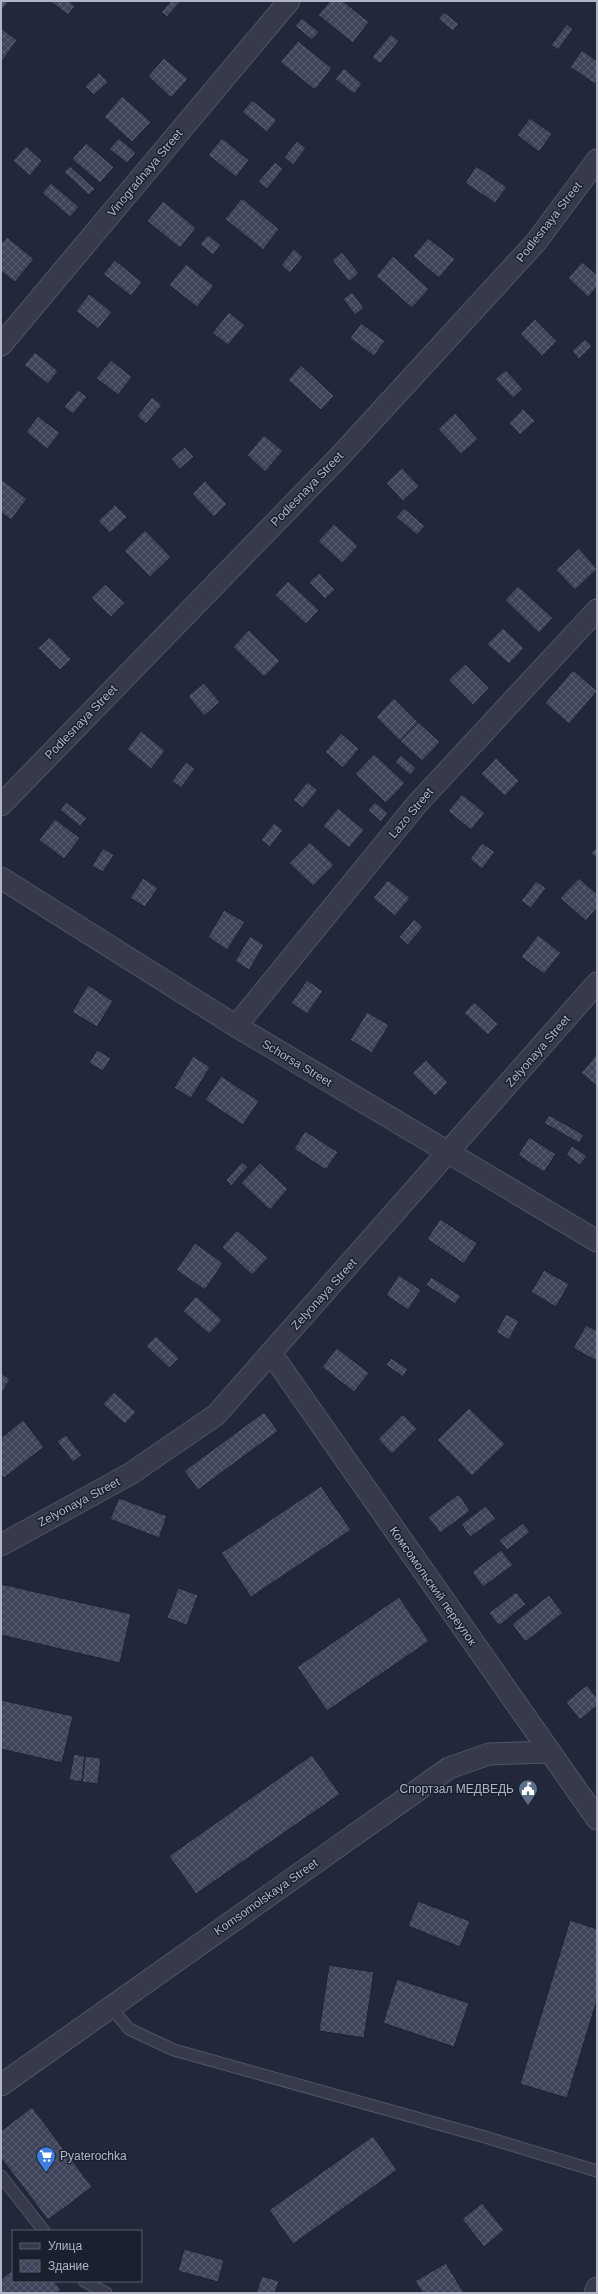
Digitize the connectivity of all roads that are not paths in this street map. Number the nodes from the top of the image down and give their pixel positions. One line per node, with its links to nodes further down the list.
1 (289, 1): 3 (street, Vinogradnaya Street)
2 (597, 160): 5 (street, Podlesnaya Street)
3 (1, 345)
4 (597, 610): 8 (street, Lazo Street)
5 (1, 804)
6 (1, 878): 8 (street, Schorsa Street)
7 (597, 983): 9 (street, Zelyonaya Street)
8 (236, 1026): 9 (street, Schorsa Street)
9 (448, 1154): 10 (street, Schorsa Street); 11 (street, Zelyonaya Street)
10 (597, 1241)
11 (271, 1353): 12 (street, Zelyonaya Street); 13 (street, Комсомольский переулок)
12 (1, 1545)
13 (548, 1752): 14 (street, Комсомольский переулок); 15 (street, Komsomolskaya Street)
14 (595, 1812)
15 (111, 2007): 16 (street, Komsomolskaya Street); 17 (lane)
16 (1, 2085)
17 (597, 2171)
18 (1, 2176): 19 (lane)
19 (43, 2230)
20 (86, 2282): 22 (lane)
21 (597, 2288): 23 (street)
22 (106, 2293)
23 (595, 2293)

